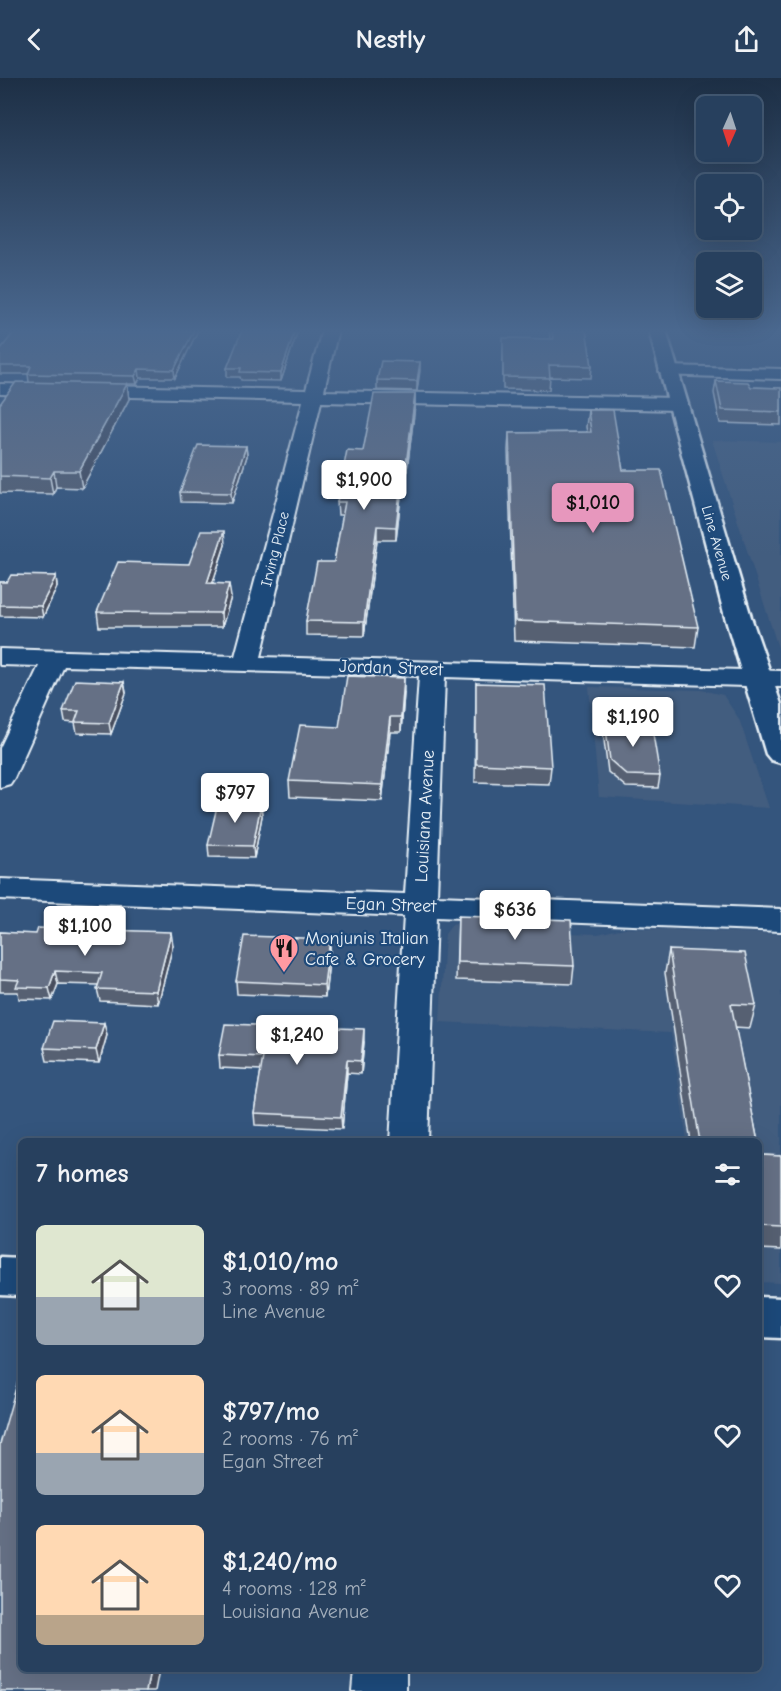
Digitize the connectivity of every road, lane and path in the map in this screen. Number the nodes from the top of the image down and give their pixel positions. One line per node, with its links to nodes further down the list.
1 (312, 405): 5 (street, Irving Place)
2 (678, 405): 7 (main road, Line Avenue)
3 (0, 657): 4 (street, Jordan Street)
4 (55, 659): 5 (street, Jordan Street); 9 (street)
5 (246, 664): 6 (street, Jordan Street)
6 (432, 670): 7 (street, Jordan Street); 11 (street, Louisiana Avenue)
7 (770, 679): 8 (main road, Line Avenue)
8 (781, 754)
9 (0, 778)
10 (0, 890): 11 (street, Egan Street)
11 (421, 906): 12 (street, Egan Street); 13 (street, Louisiana Avenue)
12 (781, 920)
13 (409, 1138)
14 (0, 1276): 15 (main road)
15 (18, 1277)
16 (762, 1317): 17 (main road)
17 (781, 1318)
18 (380, 1672): 19 (street)
19 (379, 1691)

